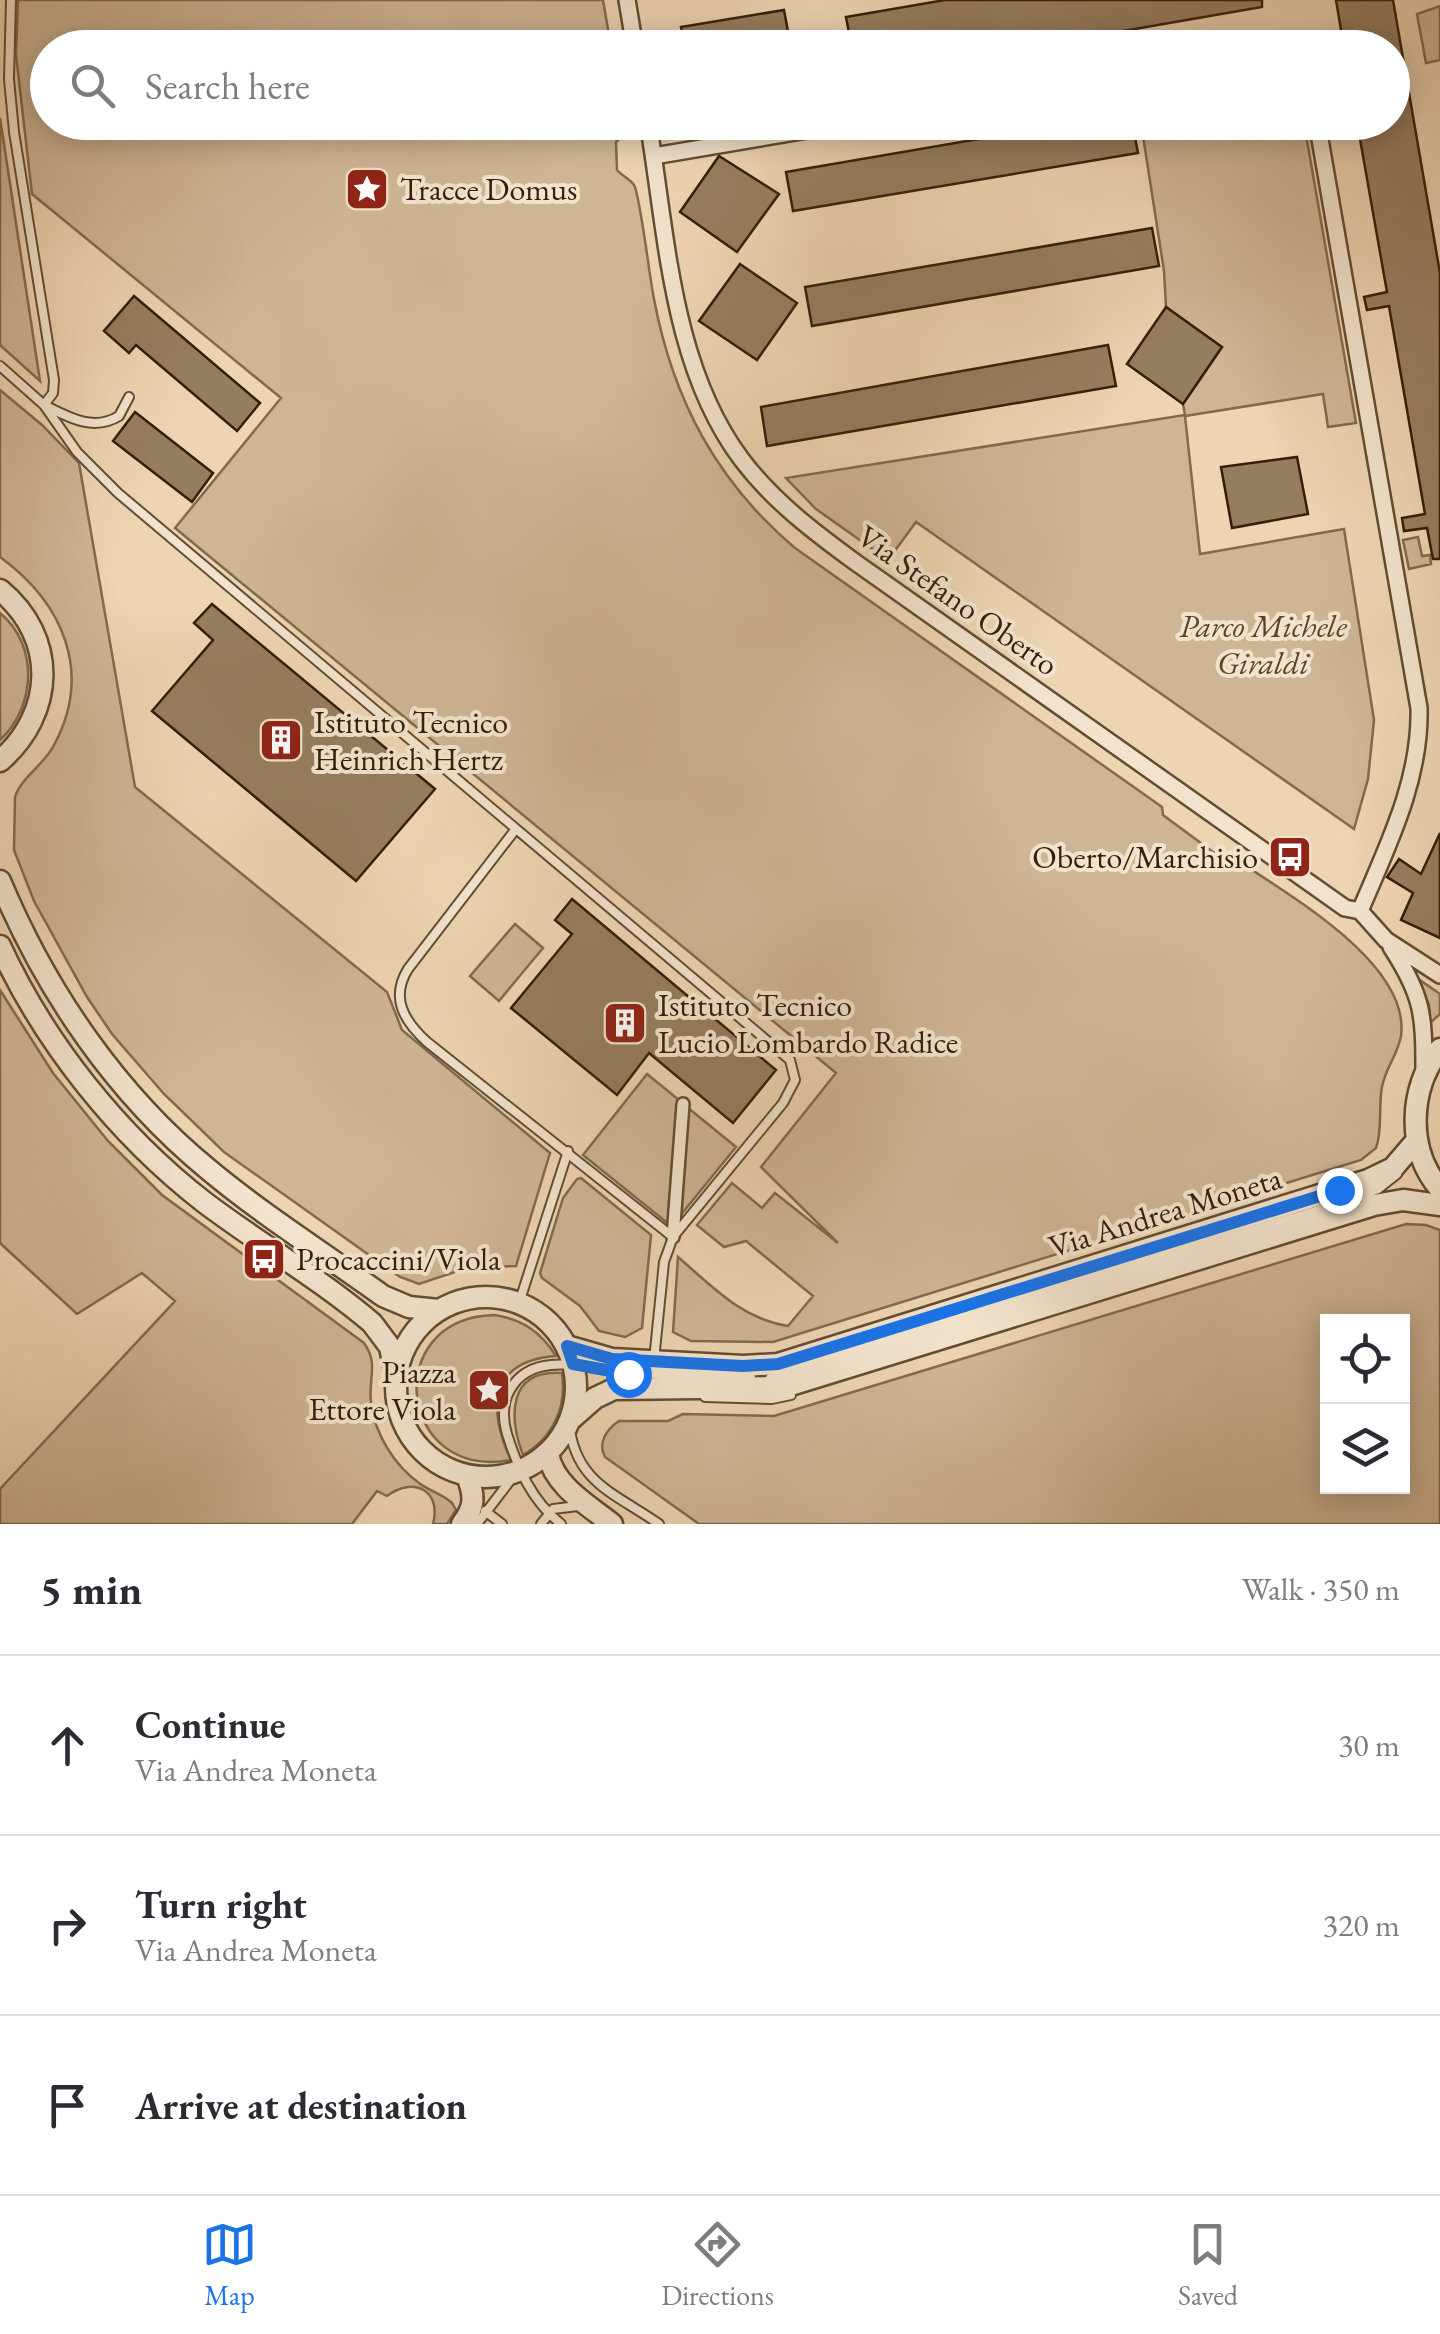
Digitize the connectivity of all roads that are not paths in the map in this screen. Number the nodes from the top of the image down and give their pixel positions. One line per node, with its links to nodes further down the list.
1 (11, 0): 10 (lane)
2 (627, 0): 3 (street)
3 (632, 30)
4 (651, 140): 7 (street, Via Stefano Oberto)
5 (749, 140): 7 (street)
6 (1319, 140): 15 (street)
7 (654, 156): 15 (street, Via Stefano Oberto)
8 (0, 366): 10 (lane)
9 (129, 397): 10 (lane)
10 (44, 406): 13 (lane)
11 (0, 590): 12 (street)
12 (0, 762)
13 (515, 830): 23 (lane); 27 (lane)
14 (0, 881): 29 (street)
15 (1360, 911): 16 (street, Via Stefano Oberto)
16 (1386, 940): 18 (street, Via Stefano Oberto); 20 (street)
17 (0, 946): 34 (street)
18 (1440, 975)
19 (1440, 1050): 20 (street)
20 (1424, 1072): 22 (street)
21 (683, 1104): 27 (street)
22 (1418, 1140): 24 (street); 30 (street, Via Andrea Moneta)
23 (568, 1151): 27 (lane); 28 (lane)
24 (1440, 1189)
25 (1440, 1205): 30 (street, Via Andrea Moneta)
26 (1440, 1215): 30 (lane, Via Andrea Moneta)
27 (673, 1237): 33 (lane)
28 (519, 1303): 29 (street); 31 (street)
29 (439, 1310): 34 (street)
30 (903, 1344): 32 (street, Via Andrea Moneta); 32 (lane, Via Andrea Moneta)
31 (570, 1355): 32 (lane, Via Andrea Moneta); 33 (street, Via Andrea Moneta); 35 (street); 37 (lane)
32 (864, 1356): 33 (street, Via Andrea Moneta); 35 (street, Via Andrea Moneta)
33 (654, 1362)
34 (396, 1377): 38 (street)
35 (570, 1421): 36 (street); 47 (lane)
36 (548, 1454): 37 (street); 39 (street)
37 (520, 1471): 38 (lane); 38 (street); 40 (lane)
38 (476, 1495): 41 (street); 42 (lane); 43 (lane)
39 (592, 1508): 40 (lane); 46 (street)
40 (547, 1512): 44 (lane); 45 (lane)
41 (462, 1524)
42 (477, 1524)
43 (502, 1524)
44 (541, 1524)
45 (561, 1524)
46 (612, 1524)
47 (659, 1524)

